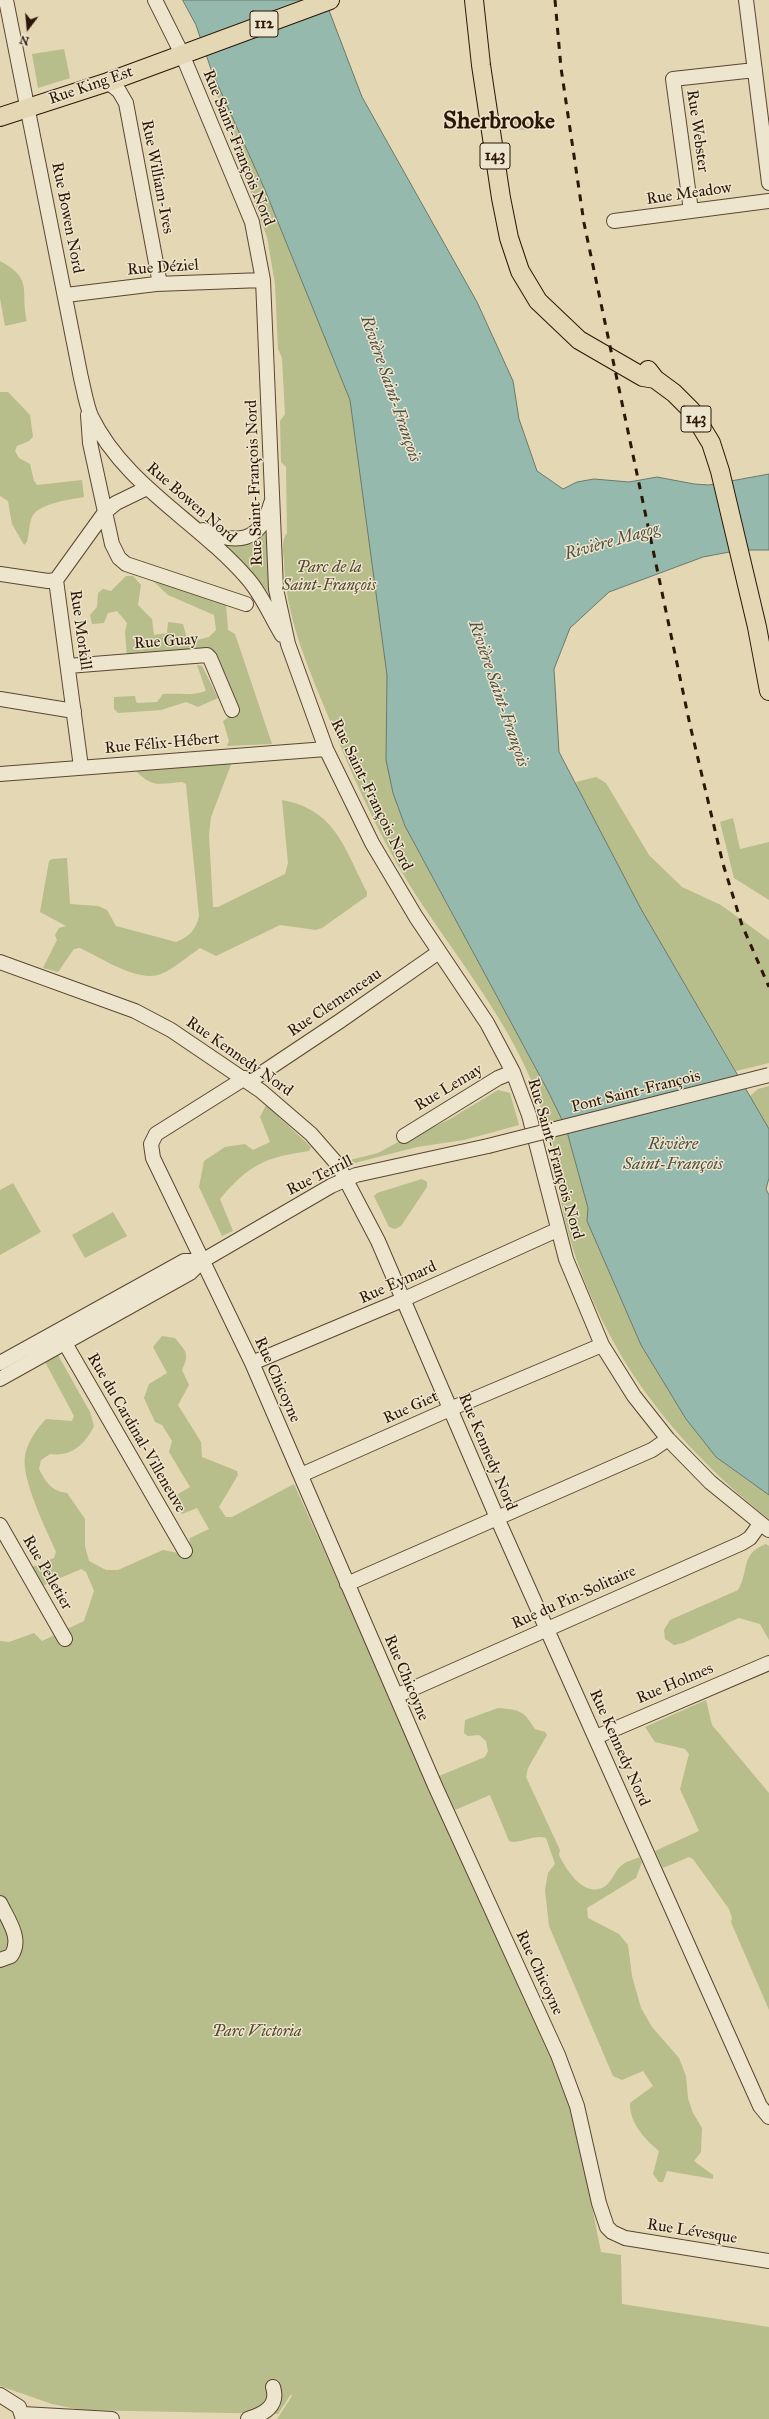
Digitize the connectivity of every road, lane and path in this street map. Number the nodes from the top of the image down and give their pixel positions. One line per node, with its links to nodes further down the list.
1 (6, 0): 9 (street, Rue Bowen Nord)
2 (155, 0): 6 (street, Rue Saint-François Nord)
3 (330, 0): 6 (main road, 112)
4 (474, 0): 26 (main road, 143)
5 (746, 0): 7 (street)
6 (190, 51): 8 (main road, Rue King Est / 112); 15 (street, Rue Saint-François Nord)
7 (755, 70): 11 (street); 13 (street, Rue Webster)
8 (108, 82): 9 (main road, Rue King Est / 112); 16 (street, Rue William-Ives)
9 (27, 108): 10 (main road, Rue King Est / 112); 17 (street, Rue Bowen Nord)
10 (0, 117)
11 (769, 183)
12 (769, 201): 13 (street, Rue Meadow)
13 (690, 211): 14 (street, Rue Meadow)
14 (614, 221)
15 (263, 280): 16 (street, Rue Déziel); 20 (street, Rue Saint-François Nord)
16 (160, 284): 17 (street, Rue Déziel)
17 (66, 296): 18 (street, Rue Bowen Nord)
18 (87, 406): 19 (street, Rue Bowen Nord); 21 (street, Rue Bowen Nord)
19 (147, 488): 21 (street, Rue Morkill); 22 (street, Rue Bowen Nord)
20 (274, 496): 22 (street); 27 (street, Rue Saint-François Nord)
21 (105, 512): 24 (street, Rue Morkill); 25 (street, Rue Bowen Nord)
22 (192, 524): 27 (street, Rue Bowen Nord)
23 (0, 574): 24 (street)
24 (56, 580): 28 (street, Rue Morkill)
25 (246, 604)
26 (763, 627): 29 (main road, 143)
27 (288, 644): 33 (street, Rue Saint-François Nord)
28 (68, 666): 31 (street, Rue Guay); 32 (street, Rue Morkill)
29 (769, 691)
30 (0, 700): 32 (street)
31 (232, 710)
32 (74, 711): 34 (street, Rue Morkill)
33 (326, 749): 34 (street, Rue Félix-Hébert); 36 (street, Rue Saint-François Nord)
34 (81, 768): 35 (street, Rue Félix-Hébert)
35 (0, 774)
36 (439, 952): 38 (street, Rue Saint-François Nord); 40 (street, Rue Clemenceau)
37 (0, 962): 40 (street, Rue Kennedy Nord)
38 (513, 1072): 41 (street, Rue Lemay); 45 (street, Rue Saint-François Nord)
39 (769, 1075): 43 (street, Pont Saint-François, bridge)
40 (247, 1080): 42 (street, Rue Clemenceau); 44 (street, Rue Kennedy Nord)
41 (404, 1136)
42 (151, 1144): 46 (street, Rue Chicoyne)
43 (488, 1146): 44 (street, Rue Terrill)
44 (347, 1179): 46 (street, Rue Terrill); 47 (street, Rue Kennedy Nord)
45 (557, 1230): 47 (street, Rue Eymard); 49 (street, Rue Saint-François Nord)
46 (202, 1261): 48 (street, Rue Terrill); 51 (street, Rue Chicoyne)
47 (402, 1300): 51 (street, Rue Eymard); 53 (street, Rue Kennedy Nord)
48 (61, 1337): 50 (street, Rue Terrill); 52 (street, Rue Terrill); 59 (street, Rue du Cardinal-Villeneuve)
49 (602, 1345): 53 (street, Rue Giet); 54 (street, Rue Saint-François Nord)
50 (0, 1363)
51 (252, 1363): 55 (street, Rue Chicoyne)
52 (0, 1379)
53 (450, 1409): 55 (street, Rue Giet); 56 (street, Rue Kennedy Nord)
54 (668, 1439): 56 (street); 58 (street, Rue Saint-François Nord)
55 (301, 1476): 60 (street, Rue Chicoyne)
56 (498, 1520): 60 (street); 61 (street, Rue Kennedy Nord)
57 (0, 1525): 62 (street, Rue Pelletier)
58 (765, 1527): 61 (street, Rue du Pin-Solitaire)
59 (185, 1551)
60 (347, 1584): 64 (street, Rue Chicoyne)
61 (547, 1628): 64 (street, Rue du Pin-Solitaire); 65 (street, Rue Kennedy Nord)
62 (65, 1639)
63 (769, 1663): 65 (street, Rue Holmes)
64 (396, 1696): 69 (street, Rue Chicoyne)
65 (596, 1737): 68 (street, Rue Kennedy Nord)
66 (0, 1904): 67 (street)
67 (0, 1960)
68 (769, 2117)
69 (612, 2232): 70 (street, Rue Lévesque)
70 (769, 2261)
71 (273, 2387): 75 (street)
72 (0, 2395): 73 (street)
73 (23, 2416): 74 (street)
74 (112, 2419)
75 (248, 2419)

